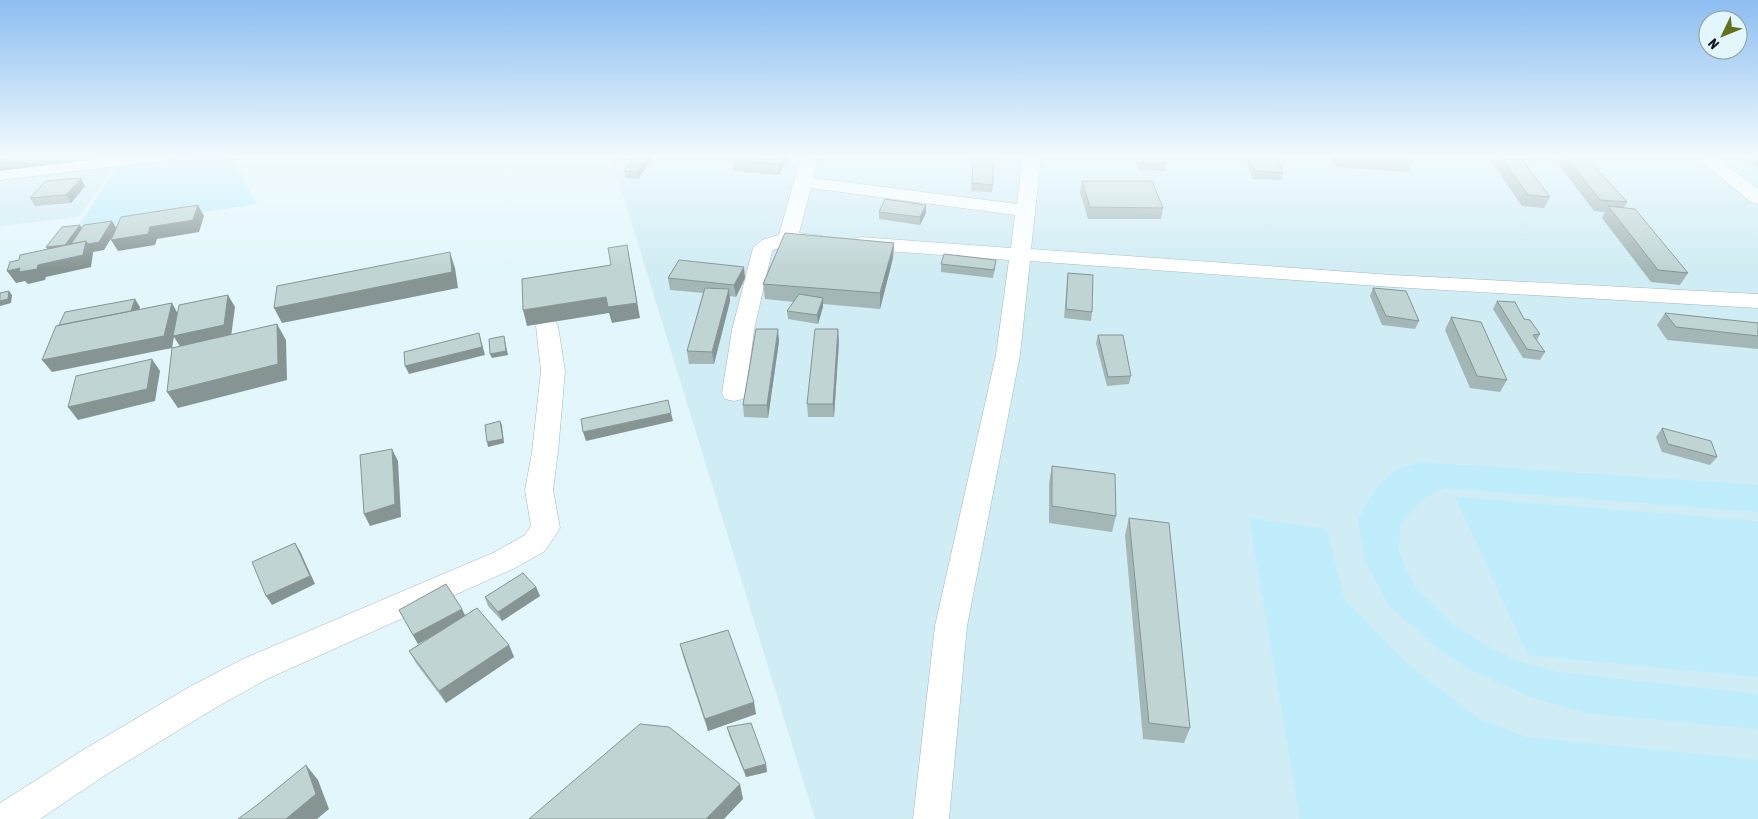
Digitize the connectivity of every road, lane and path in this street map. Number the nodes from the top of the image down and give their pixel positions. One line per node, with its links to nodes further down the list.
1 (800, 194): 5 (street)
2 (897, 194): 4 (street)
3 (1027, 194): 4 (street)
4 (1025, 211): 6 (street)
5 (788, 238): 6 (street); 9 (street)
6 (1019, 253): 7 (street); 11 (street)
7 (1758, 301)
8 (547, 326): 10 (street)
9 (734, 393)
10 (8, 819)
11 (931, 819)

